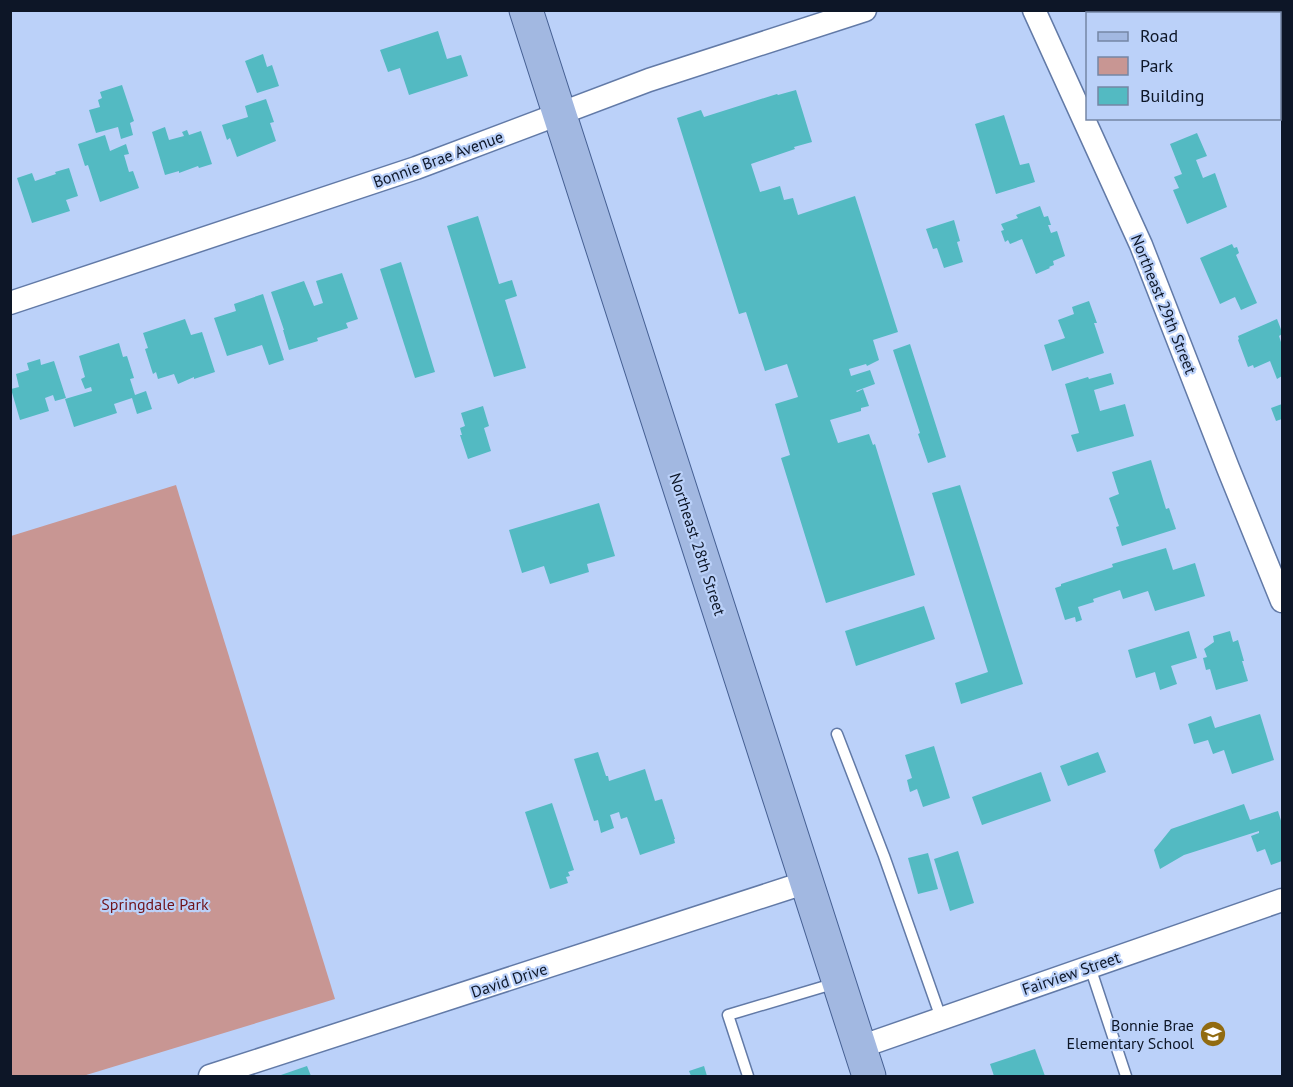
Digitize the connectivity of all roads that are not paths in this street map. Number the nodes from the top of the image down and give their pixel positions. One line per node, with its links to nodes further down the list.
1 (526, 10): 4 (main road, Northeast 28th Street)
2 (865, 10): 4 (street, Bonnie Brae Avenue)
3 (1034, 10): 6 (street, Northeast 29th Street)
4 (559, 114): 5 (street, Bonnie Brae Avenue); 8 (main road, Northeast 28th Street)
5 (10, 303)
6 (1282, 601)
7 (837, 734): 12 (lane)
8 (807, 882): 11 (main road, Northeast 28th Street); 14 (street, David Drive)
9 (1282, 900): 10 (street, Fairview Street)
10 (1090, 967): 12 (street, Fairview Street); 16 (lane)
11 (839, 982): 13 (main road, Northeast 28th Street); 15 (lane)
12 (941, 1018): 13 (street, Fairview Street)
13 (865, 1062)
14 (210, 1077)
15 (748, 1077)
16 (1126, 1077)

